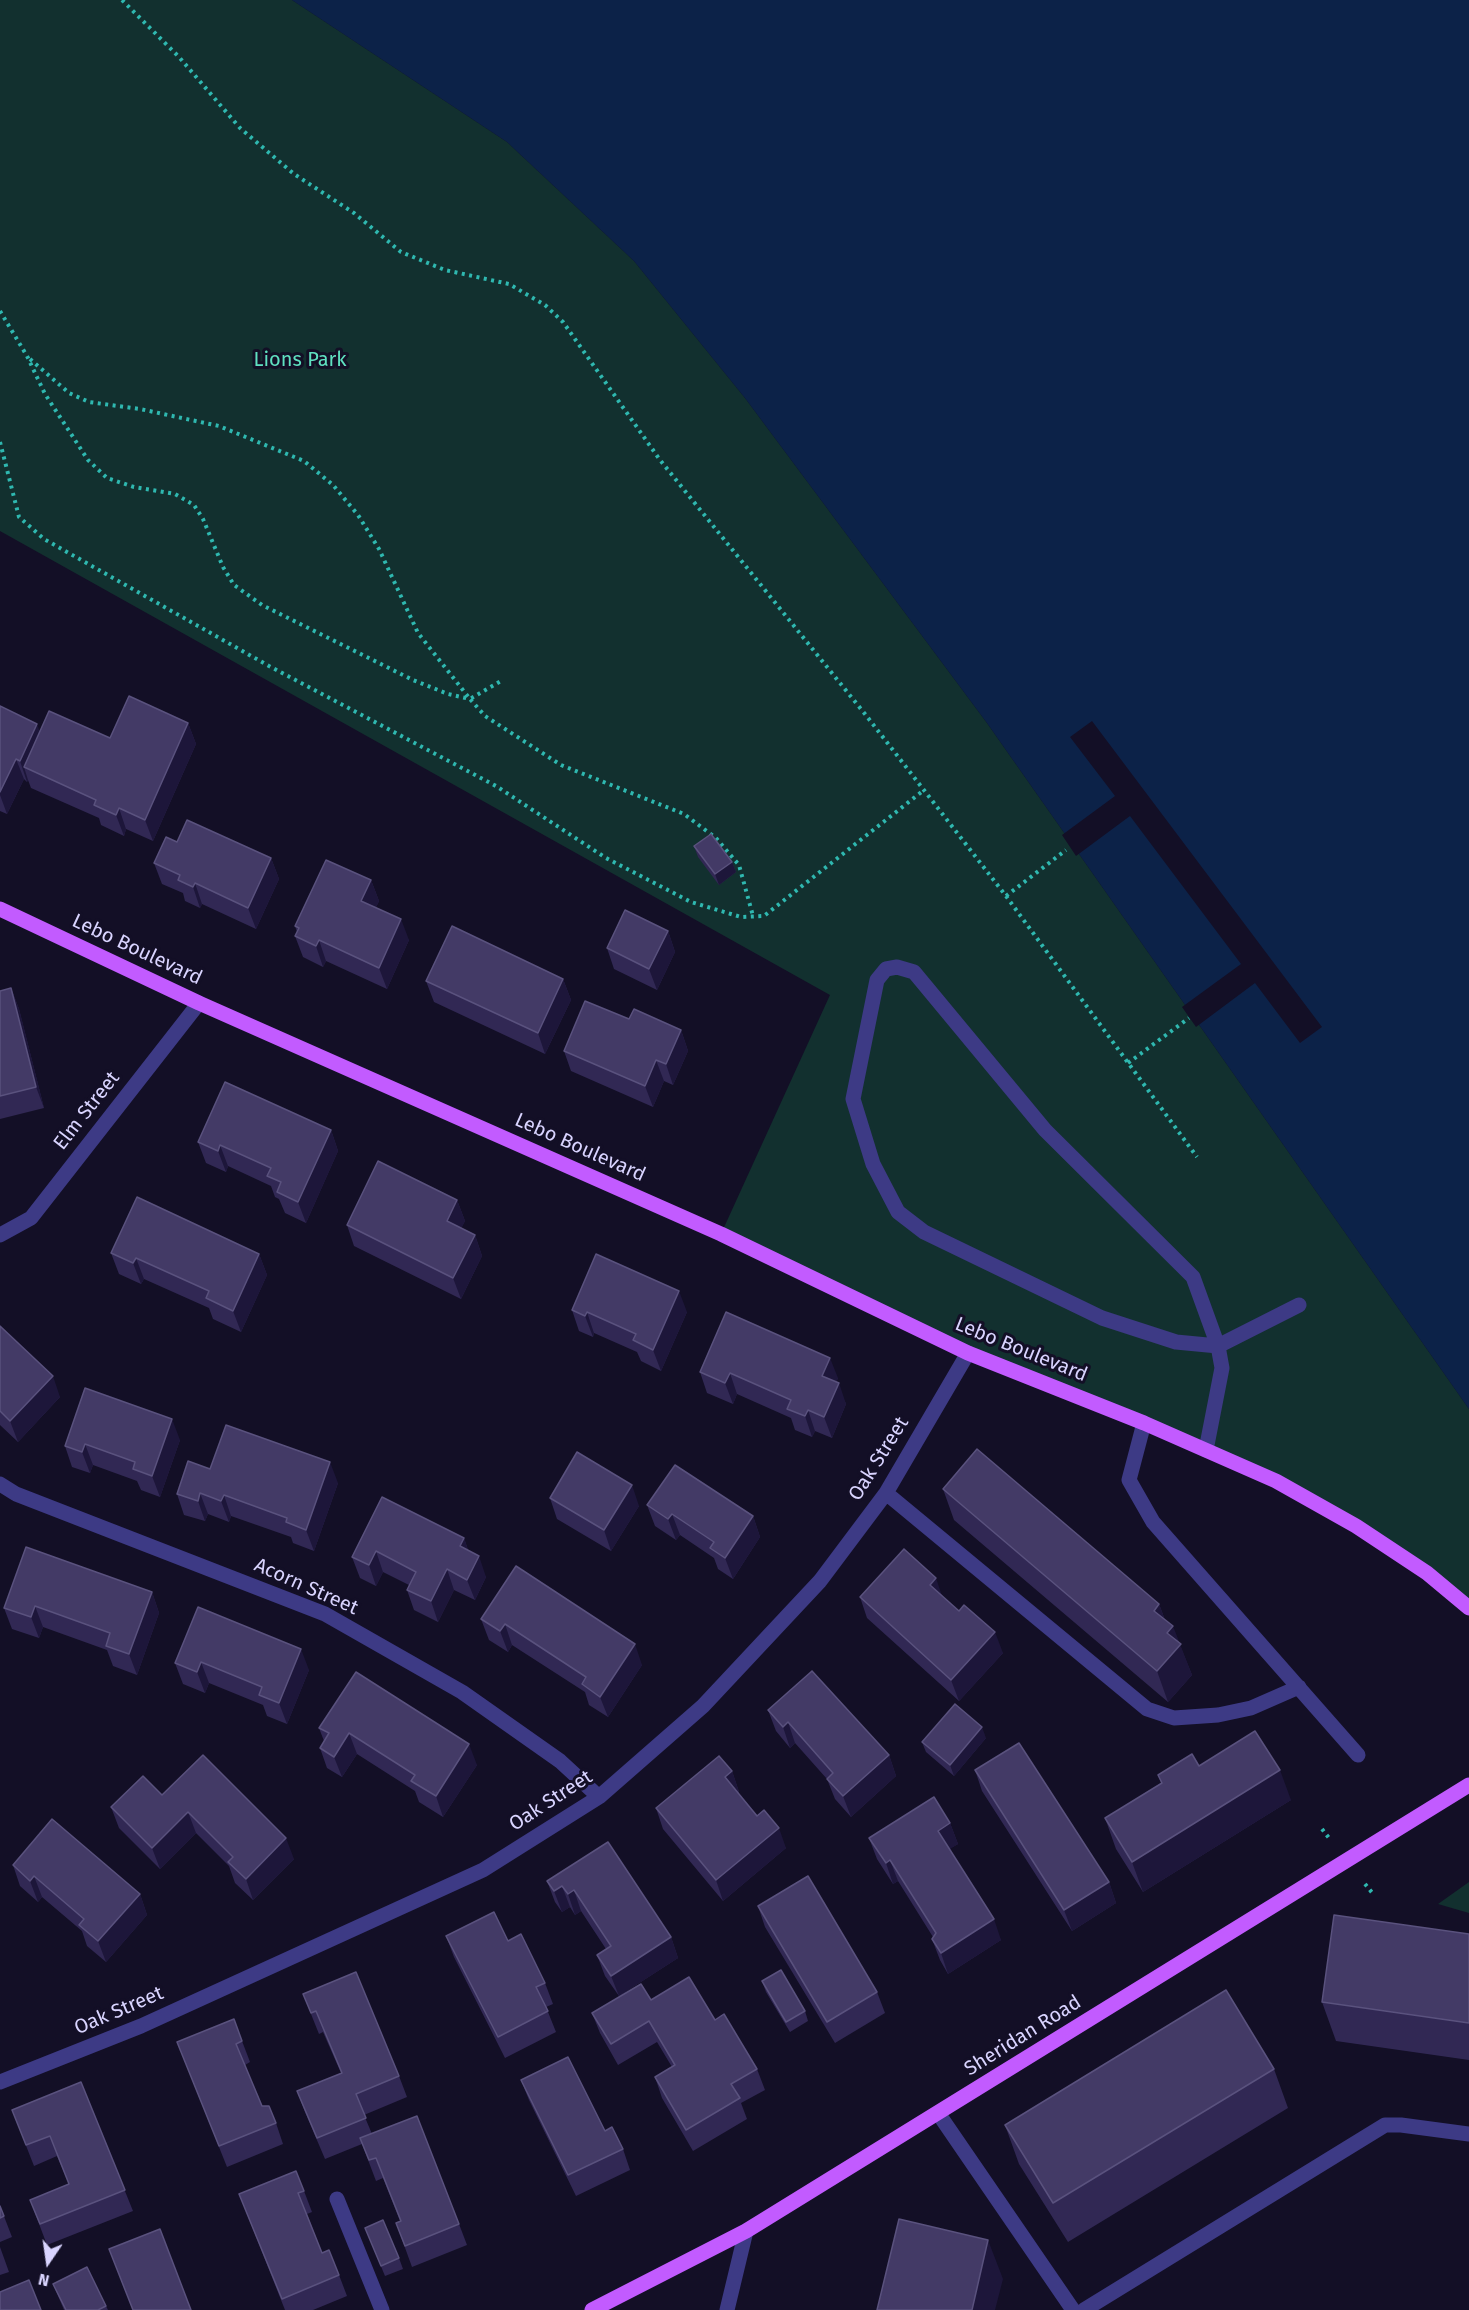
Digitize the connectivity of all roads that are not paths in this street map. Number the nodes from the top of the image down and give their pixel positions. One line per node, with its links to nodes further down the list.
1 (0, 909): 2 (main road, Lebo Boulevard)
2 (199, 1003): 3 (street, Elm Street); 6 (main road, Lebo Boulevard)
3 (0, 1235)
4 (1299, 1305): 5 (street)
5 (1218, 1346): 5 (street); 8 (street)
6 (968, 1353): 7 (main road, Lebo Boulevard); 10 (street, Oak Street)
7 (1144, 1423): 8 (main road, Lebo Boulevard); 12 (street)
8 (1206, 1450): 11 (main road, Lebo Boulevard)
9 (0, 1484): 15 (street, Acorn Street)
10 (886, 1493): 12 (street); 15 (street, Oak Street)
11 (1469, 1608)
12 (1299, 1687): 13 (street)
13 (1358, 1755)
14 (1469, 1785): 17 (main road, Sheridan Road)
15 (599, 1797): 16 (street, Oak Street)
16 (0, 2082)
17 (938, 2113): 20 (main road, Sheridan Road); 24 (street)
18 (1469, 2134): 25 (street)
19 (337, 2199): 21 (street)
20 (746, 2231): 22 (main road, Sheridan Road); 23 (street)
21 (382, 2310)
22 (592, 2310)
23 (727, 2310)
24 (1073, 2310)
25 (1084, 2310)

